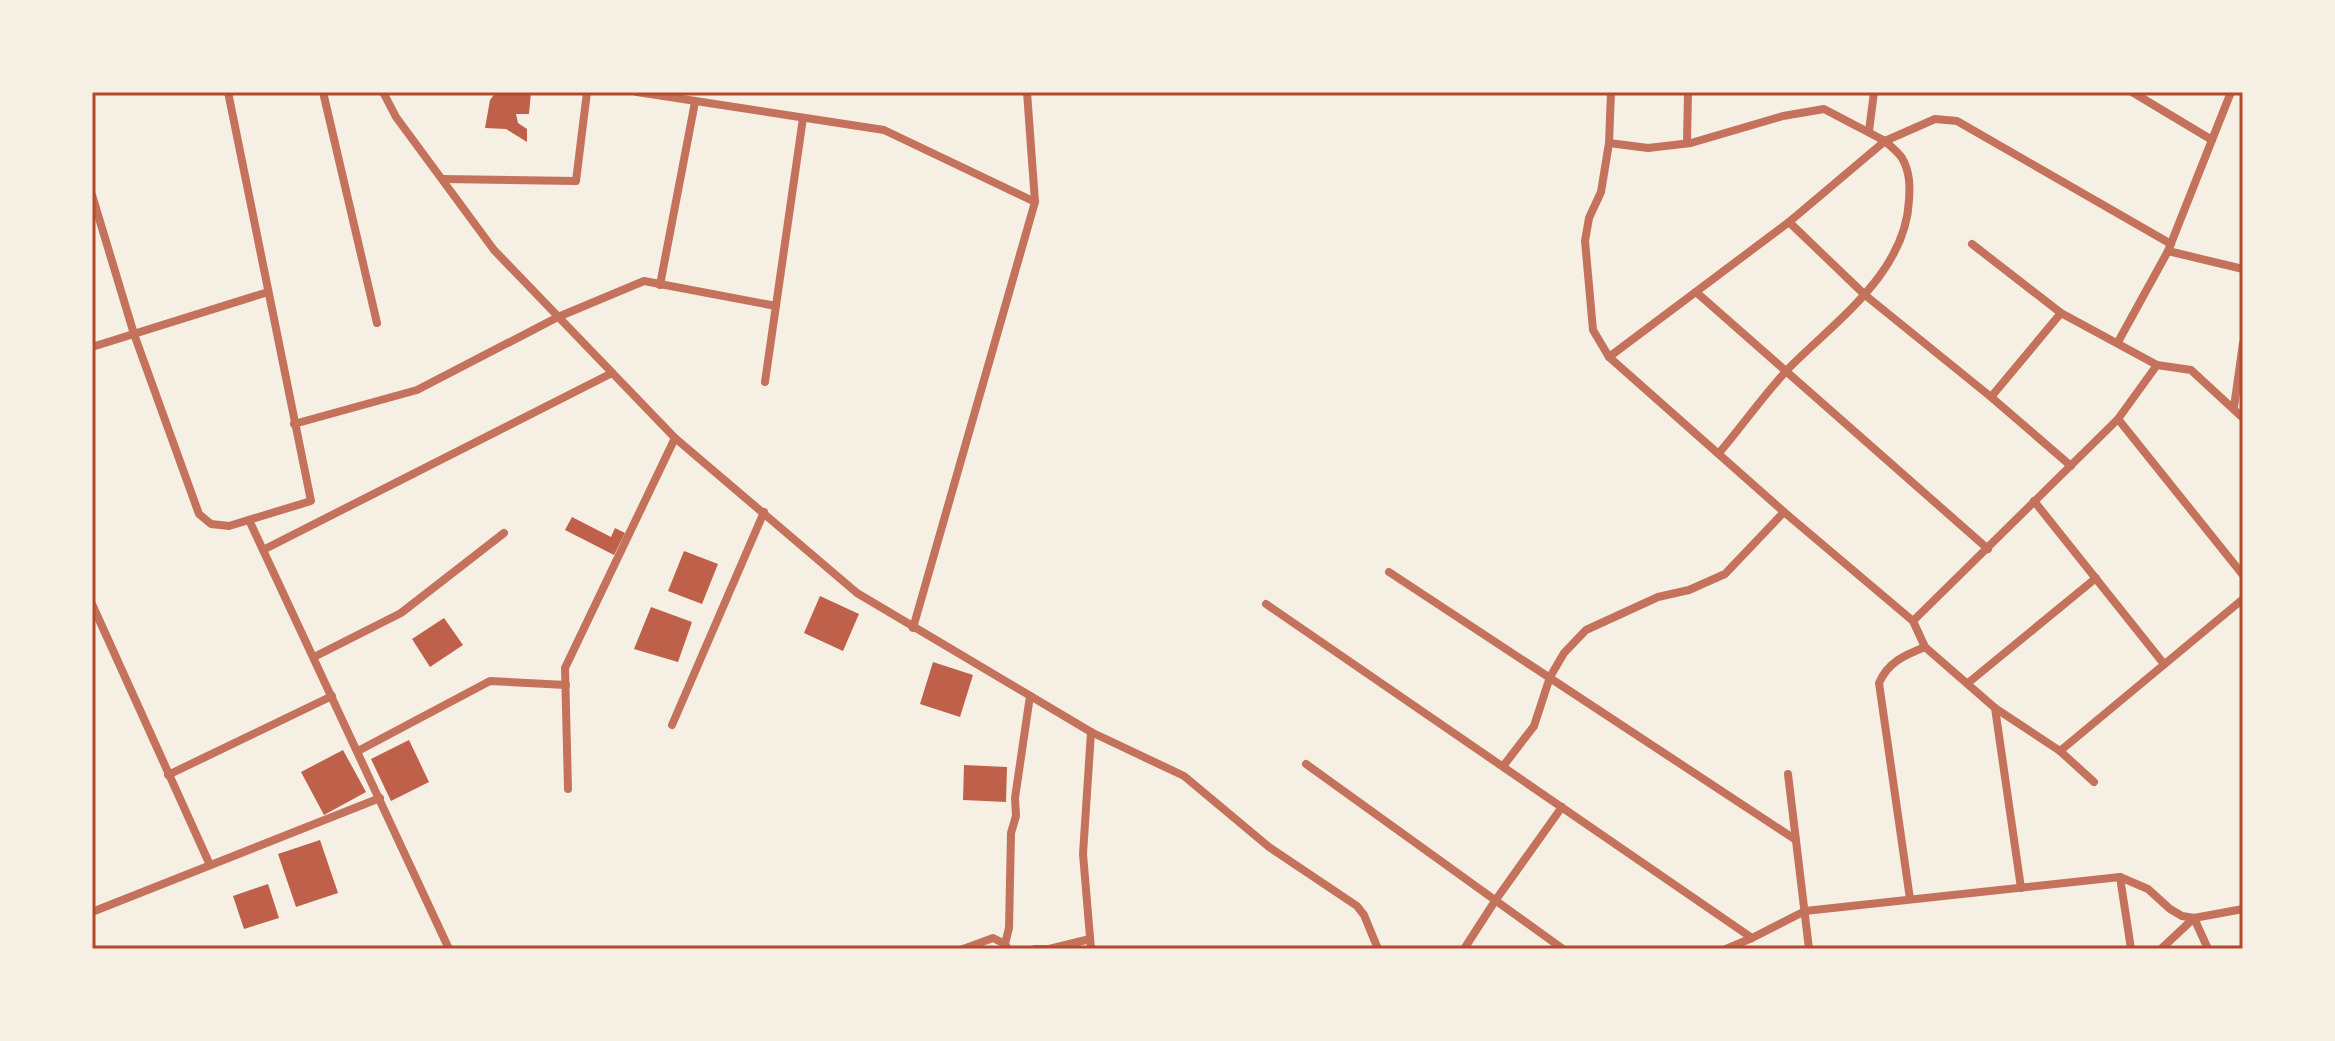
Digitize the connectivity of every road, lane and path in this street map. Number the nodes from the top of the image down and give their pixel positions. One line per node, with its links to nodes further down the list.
1 (228, 92): 27 (street)
2 (323, 92): 33 (street)
3 (383, 92): 19 (street)
4 (587, 92): 19 (street)
5 (637, 92): 12 (street)
6 (1027, 92): 21 (street)
7 (1611, 92): 18 (street)
8 (1688, 92): 17 (street)
9 (1874, 92): 14 (street)
10 (2132, 92): 15 (street)
11 (2231, 92): 15 (street)
12 (695, 102): 13 (street); 26 (street)
13 (803, 118): 21 (street); 30 (street)
14 (1869, 131): 16 (street); 17 (street)
15 (2212, 140): 24 (street)
16 (1885, 141): 22 (street); 24 (street); 29 (street)
17 (1687, 142): 18 (street)
18 (1609, 143): 38 (street)
19 (443, 179): 32 (street)
20 (92, 195): 34 (street)
21 (1035, 202): 66 (street)
22 (1789, 222): 28 (street); 29 (street)
23 (1972, 244): 31 (street)
24 (2170, 248): 25 (street); 35 (street)
25 (2243, 269)
26 (660, 285): 30 (street); 32 (street)
27 (268, 292): 34 (street); 47 (street)
28 (1696, 292): 38 (street); 40 (street)
29 (1865, 295): 40 (street); 43 (street)
30 (776, 306): 42 (street)
31 (2061, 313): 35 (street); 43 (street)
32 (558, 317): 41 (street); 47 (street)
33 (377, 323)
34 (134, 334): 37 (street); 54 (street)
35 (2118, 342): 39 (street)
36 (2243, 343): 44 (street)
37 (92, 347)
38 (1609, 357): 49 (street)
39 (2157, 365): 44 (street); 46 (street)
40 (1788, 370): 49 (street); 56 (street)
41 (612, 373): 48 (street); 57 (street)
42 (765, 382)
43 (1991, 397): 50 (street)
44 (2234, 407): 45 (street)
45 (2243, 418)
46 (2118, 419): 50 (street); 59 (street)
47 (294, 424): 54 (street)
48 (675, 438): 52 (street); 72 (street)
49 (1719, 453): 53 (street)
50 (2071, 466): 51 (street)
51 (2034, 501): 56 (street); 60 (street)
52 (764, 512): 66 (street); 76 (street)
53 (1784, 512): 64 (street); 70 (street)
54 (249, 520): 57 (street)
55 (504, 533): 68 (street)
56 (1988, 549): 64 (street)
57 (263, 550): 68 (street)
58 (1389, 572): 70 (street)
59 (2243, 575)
60 (2096, 578): 69 (street); 71 (street)
61 (2243, 599): 69 (street)
62 (92, 604): 65 (street)
63 (1266, 604): 81 (street)
64 (1913, 621): 67 (street)
65 (96, 624): 83 (street)
66 (913, 628): 74 (street)
67 (1925, 647): 71 (street); 92 (street)
68 (314, 657): 73 (street)
69 (2164, 664): 79 (street)
70 (1550, 677): 81 (street); 88 (street)
71 (1968, 683): 75 (street)
72 (566, 685): 78 (street); 85 (street)
73 (332, 696): 78 (street); 83 (street)
74 (1030, 696): 77 (street); 100 (street)
75 (1995, 708): 79 (street); 91 (street)
76 (672, 725)
77 (1091, 732): 99 (street); 104 (street)
78 (358, 751): 86 (street)
79 (2060, 751): 84 (street)
80 (1306, 764): 93 (street)
81 (1504, 765): 87 (street)
82 (1788, 774): 88 (street)
83 (168, 775): 89 (street)
84 (2094, 782)
85 (568, 789)
86 (380, 798): 89 (street); 101 (street)
87 (1562, 807): 93 (street); 98 (street)
88 (1796, 840): 95 (street)
89 (210, 865): 96 (street)
90 (2120, 877): 91 (street); 97 (street); 109 (street)
91 (2021, 888): 92 (street)
92 (1910, 899): 95 (street)
93 (1495, 901): 105 (street); 106 (street)
94 (2243, 909): 97 (street)
95 (1805, 911): 98 (street); 108 (street)
96 (92, 912)
97 (2194, 918): 110 (street); 111 (street)
98 (1752, 938): 107 (street)
99 (1090, 944): 103 (street)
100 (1006, 946): 102 (street)
101 (449, 949)
102 (963, 949)
103 (1035, 949)
104 (1378, 949)
105 (1464, 949)
106 (1563, 949)
107 (1726, 949)
108 (1809, 949)
109 (2131, 949)
110 (2161, 949)
111 (2208, 949)

